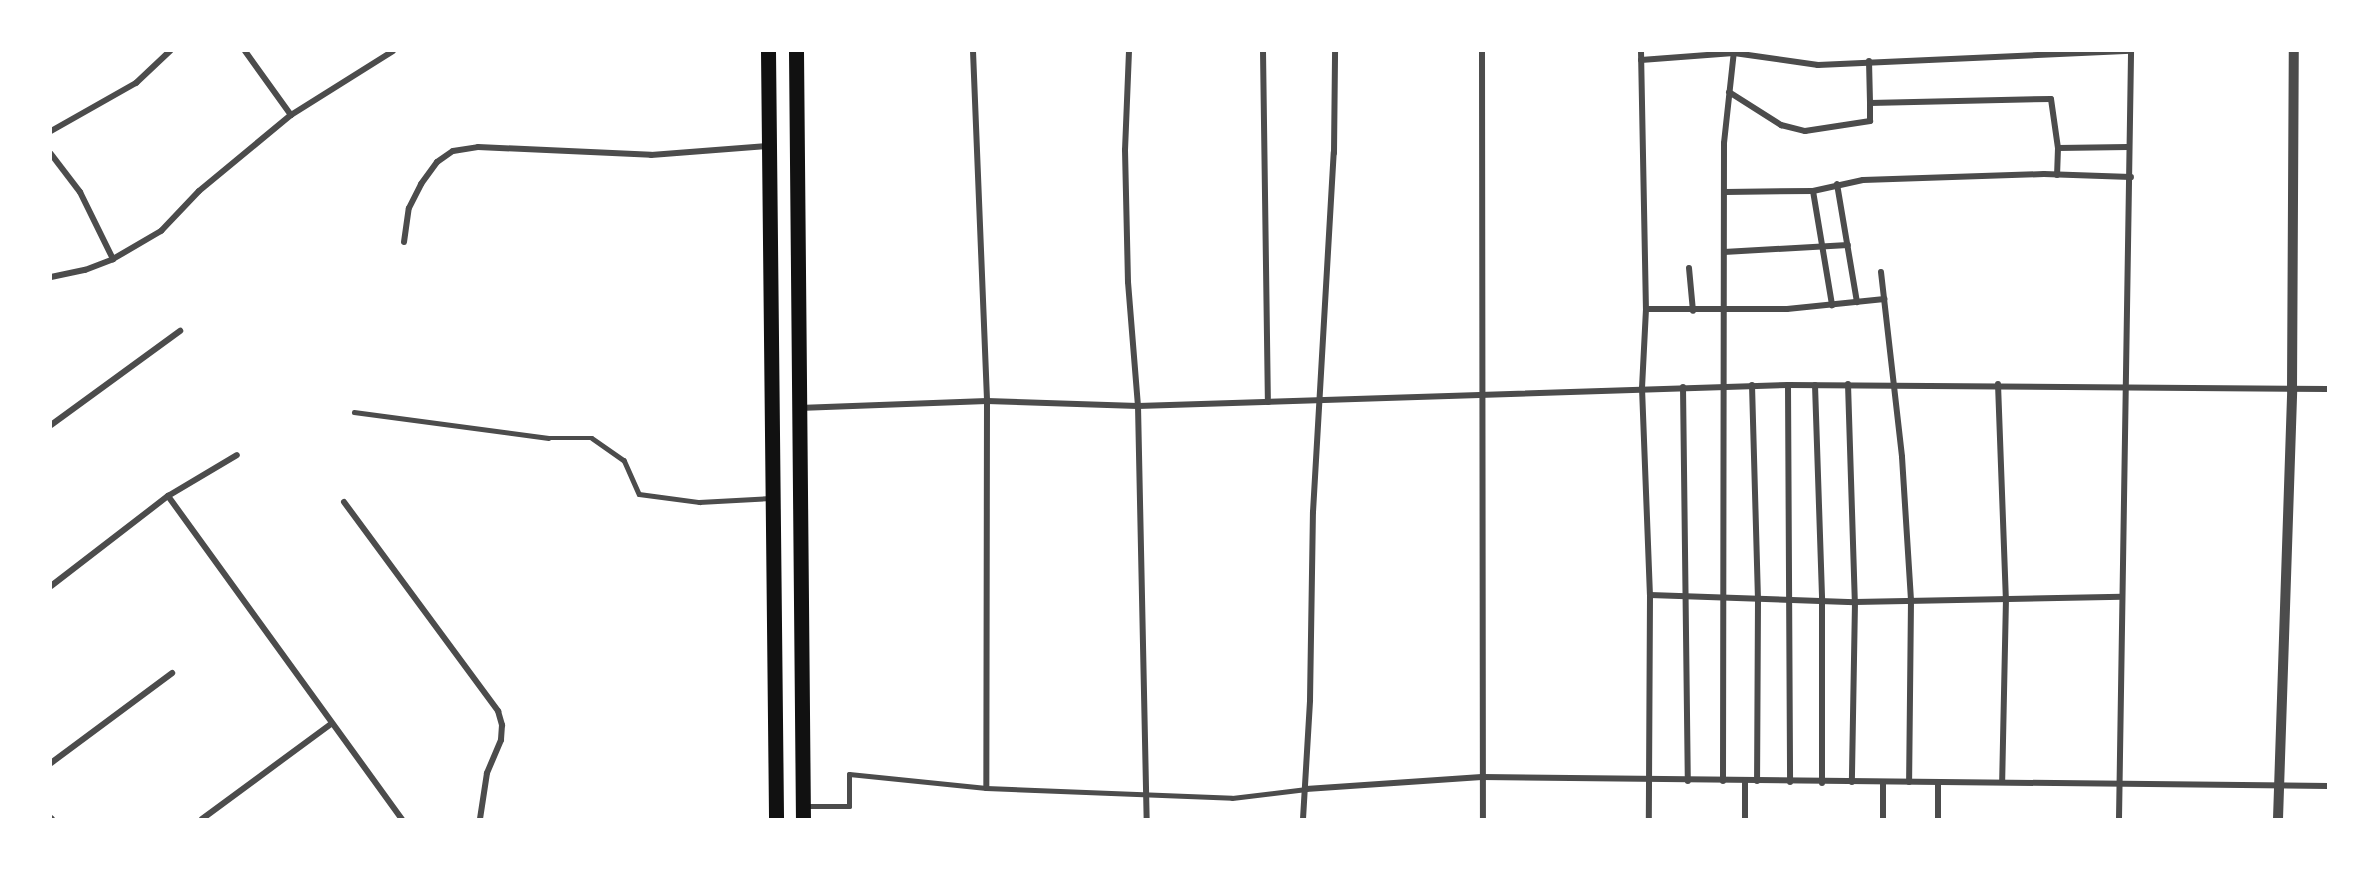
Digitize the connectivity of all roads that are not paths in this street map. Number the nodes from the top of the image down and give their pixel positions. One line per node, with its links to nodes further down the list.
1 (170, 51): 20 (street)
2 (245, 51): 19 (street)
3 (393, 51): 19 (street)
4 (768, 51): 21 (highway)
5 (796, 51): 62 (highway)
6 (974, 51): 58 (street)
7 (1129, 51): 61 (street)
8 (1263, 51): 60 (street)
9 (1335, 51): 59 (street)
10 (1482, 51): 57 (street)
11 (1641, 51): 15 (street)
12 (2131, 51): 16 (street); 22 (street)
13 (2294, 51): 56 (street)
14 (1734, 52): 15 (street); 16 (street); 17 (street)
15 (1641, 60): 41 (street)
16 (1869, 62): 18 (street)
17 (1729, 92): 18 (street); 29 (street)
18 (1870, 103): 23 (street)
19 (291, 115): 34 (street)
20 (51, 131)
21 (769, 146): 30 (street); 67 (highway)
22 (2128, 147): 23 (street); 26 (street)
23 (2058, 148): 25 (street)
24 (51, 154): 34 (street)
25 (2057, 175): 26 (street); 27 (street)
26 (2131, 177): 53 (street)
27 (1837, 184): 28 (street); 31 (street)
28 (1812, 191): 29 (street); 32 (street)
29 (1725, 192): 33 (street)
30 (404, 242)
31 (1848, 245): 32 (street); 39 (street)
32 (1821, 248): 33 (street); 40 (street)
33 (1724, 252): 42 (street)
34 (113, 259): 37 (street)
35 (1689, 268): 43 (street)
36 (1881, 272): 38 (street)
37 (51, 277)
38 (1884, 299): 39 (street); 50 (street)
39 (1857, 302): 40 (street)
40 (1832, 305): 42 (street)
41 (1646, 309): 43 (street); 54 (street)
42 (1724, 310): 43 (street); 51 (street)
43 (1693, 311)
44 (180, 330): 64 (street)
45 (1848, 384): 49 (street); 50 (street); 79 (street)
46 (1998, 384): 50 (street); 53 (street); 73 (street)
47 (1752, 385): 48 (street); 51 (street); 77 (street)
48 (1788, 385): 49 (street); 75 (street)
49 (1815, 385): 76 (street)
50 (1893, 385): 78 (street)
51 (1723, 386): 52 (street); 74 (street)
52 (1683, 387): 54 (street); 72 (street)
53 (2127, 387): 56 (street); 71 (street)
54 (1642, 388): 57 (street); 70 (street)
55 (2328, 389): 56 (street)
56 (2292, 390): 99 (street)
57 (1484, 396): 59 (street); 83 (street)
58 (987, 401): 61 (street); 62 (street); 98 (street)
59 (1320, 401): 60 (street); 100 (street)
60 (1268, 402): 61 (street)
61 (1138, 406): 101 (street)
62 (799, 408): 102 (highway)
63 (354, 412): 67 (lane)
64 (51, 425)
65 (237, 455): 66 (street)
66 (168, 496): 69 (street); 81 (street)
67 (772, 497): 106 (highway)
68 (344, 502): 105 (street)
69 (51, 586)
70 (1650, 595): 72 (street); 84 (street)
71 (2122, 597): 73 (street); 94 (street)
72 (1688, 598): 74 (street); 85 (street)
73 (2006, 598): 78 (street); 93 (street)
74 (1723, 599): 77 (street); 86 (street)
75 (1790, 599): 76 (street); 77 (street); 89 (street)
76 (1822, 599): 79 (street); 95 (street)
77 (1758, 600): 88 (street)
78 (1911, 600): 79 (street); 92 (street)
79 (1855, 602): 90 (street)
80 (172, 673): 82 (street)
81 (331, 724): 103 (street); 104 (street)
82 (51, 763)
83 (1482, 777): 84 (street); 100 (street); 109 (street)
84 (1648, 780): 85 (street); 110 (street)
85 (1688, 781): 86 (street)
86 (1723, 781): 87 (street)
87 (1745, 781): 88 (street); 111 (street)
88 (1757, 781): 89 (street)
89 (1790, 782): 95 (street)
90 (1852, 782): 91 (street); 95 (street)
91 (1883, 782): 92 (street); 112 (street)
92 (1909, 782): 96 (street)
93 (2002, 782): 94 (street); 96 (street)
94 (2121, 782): 99 (street); 114 (street)
95 (1822, 783)
96 (1938, 784): 113 (street)
97 (2328, 786): 99 (street)
98 (986, 788): 101 (street); 102 (street)
99 (2278, 788): 115 (street)
100 (1306, 789): 101 (street); 108 (street)
101 (1148, 795): 107 (street)
102 (803, 812)
103 (202, 819)
104 (402, 819)
105 (480, 819)
106 (776, 819)
107 (1147, 819)
108 (1303, 819)
109 (1483, 819)
110 (1649, 819)
111 (1744, 819)
112 (1882, 819)
113 (1938, 819)
114 (2119, 819)
115 (2278, 819)

